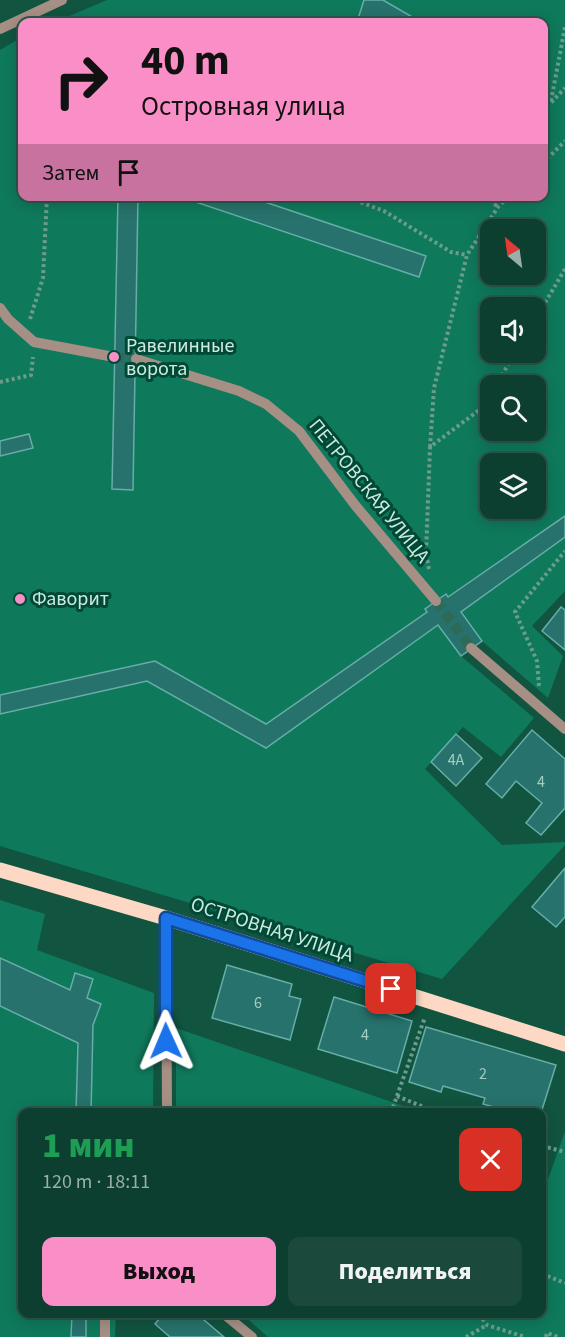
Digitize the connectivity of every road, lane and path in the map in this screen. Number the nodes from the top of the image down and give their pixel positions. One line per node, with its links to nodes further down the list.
1 (62, 0): 2 (street)
2 (24, 18)
3 (18, 21): 5 (street)
4 (565, 27): 7 (path)
5 (0, 29)
6 (565, 88): 7 (path)
7 (551, 101): 8 (path)
8 (548, 105)
9 (565, 141): 10 (path)
10 (548, 158)
11 (47, 201): 20 (path)
12 (357, 201): 16 (path)
13 (491, 201): 15 (path)
14 (504, 201): 15 (path)
15 (498, 207): 16 (path)
16 (467, 255): 26 (path)
17 (565, 269): 18 (path)
18 (546, 301)
19 (0, 308): 20 (street)
20 (25, 334): 21 (street)
21 (34, 342): 22 (street); 24 (path)
22 (114, 357)
23 (136, 359): 28 (street, ПЕТРОВСКАЯ УЛИЦА)
24 (0, 382)
25 (480, 410): 26 (path)
26 (430, 447): 28 (path)
27 (565, 551): 30 (path)
28 (436, 601)
29 (471, 648): 30 (street)
30 (541, 708): 31 (street)
31 (565, 729)
32 (0, 870): 33 (main road, ОСТРОВНАЯ УЛИЦА)
33 (166, 918): 35 (main road, ОСТРОВНАЯ УЛИЦА); 37 (street)
34 (425, 1016): 36 (path)
35 (565, 1044)
36 (397, 1096): 38 (path); 39 (path)
37 (167, 1108)
38 (393, 1108)
39 (426, 1108)
40 (546, 1147): 41 (path)
41 (565, 1152)
42 (546, 1276): 43 (path)
43 (565, 1283)
44 (105, 1318): 48 (street)
45 (229, 1318): 49 (street)
46 (482, 1318): 47 (path)
47 (487, 1325): 50 (path); 51 (path)
48 (105, 1337)
49 (252, 1337)
50 (466, 1337)
51 (525, 1337)
52 (546, 1337): 53 (path)
53 (558, 1337)

